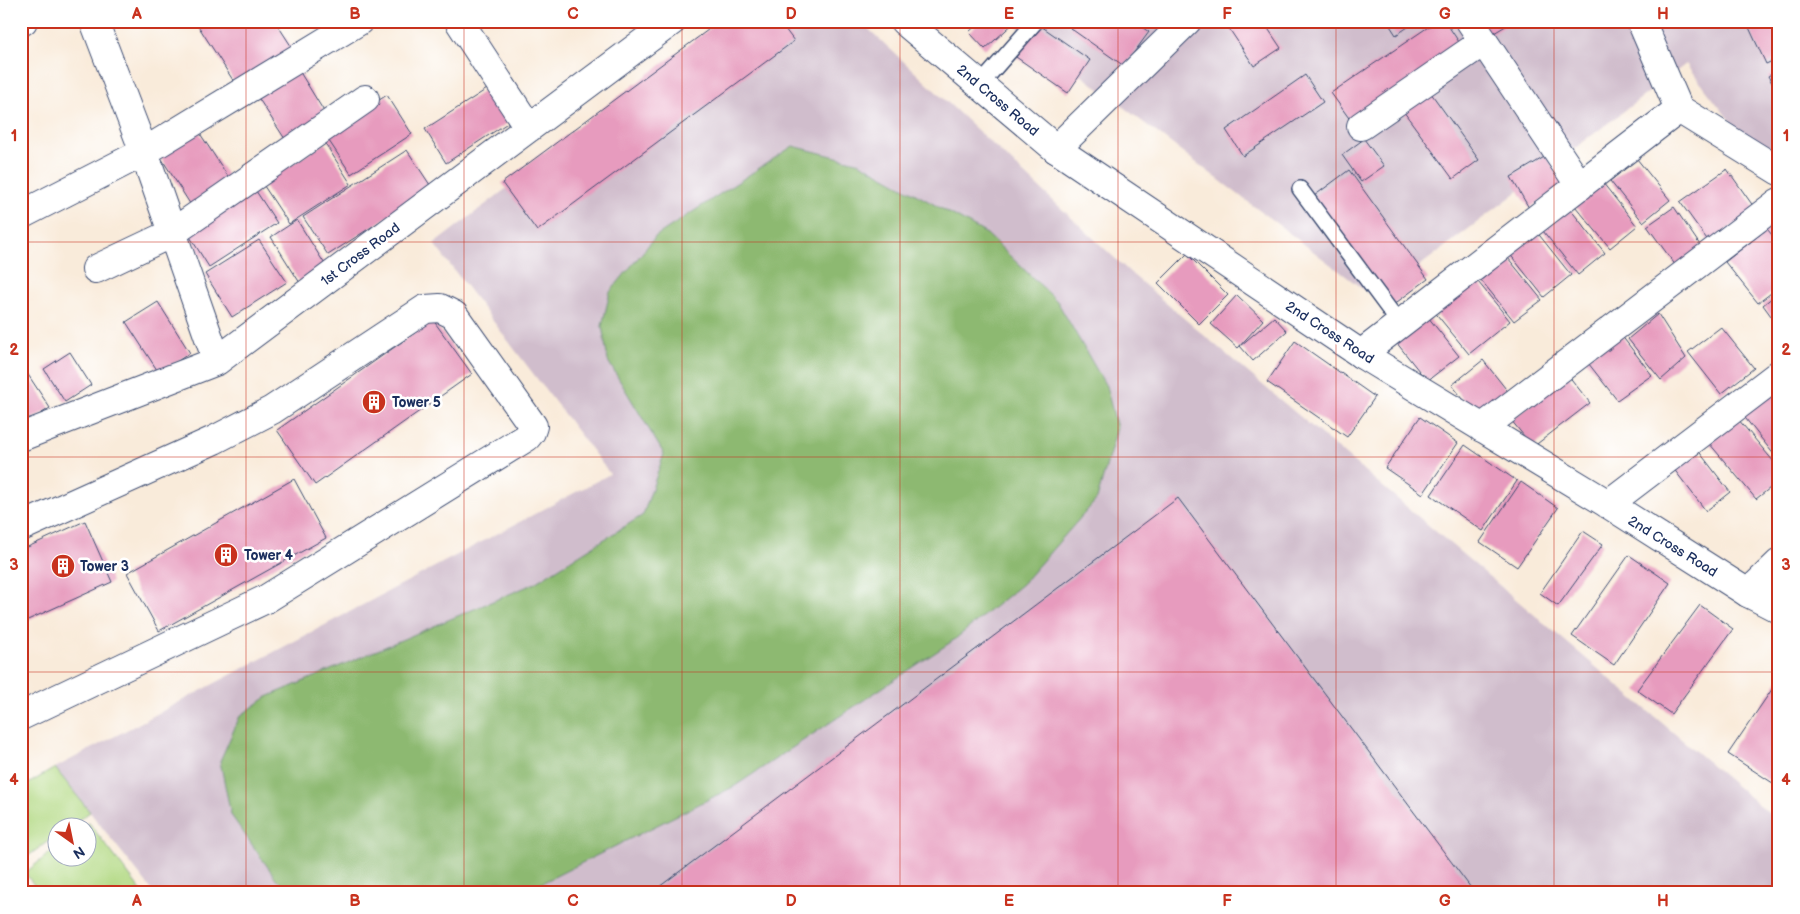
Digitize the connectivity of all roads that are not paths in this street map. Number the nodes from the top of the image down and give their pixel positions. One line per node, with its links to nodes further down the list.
1 (94, 21): 16 (street)
2 (359, 21): 16 (street)
3 (460, 21): 14 (street)
4 (672, 21): 14 (street, 1st Cross Road)
5 (904, 21): 10 (street, 2nd Cross Road)
6 (1036, 21): 10 (lane)
7 (1187, 21): 15 (street)
8 (1641, 21): 12 (street)
9 (1477, 31): 13 (street); 18 (street)
10 (980, 85): 15 (street, 2nd Cross Road)
11 (365, 99): 22 (street)
12 (1679, 109): 17 (street); 18 (street)
13 (1361, 126)
14 (529, 128): 26 (street, 1st Cross Road)
15 (1056, 150): 25 (street, 2nd Cross Road)
16 (144, 152): 21 (street); 22 (street)
17 (1779, 171)
18 (1580, 186): 24 (street)
19 (1300, 189): 24 (lane)
20 (1779, 202): 28 (street)
21 (21, 215)
22 (172, 233): 23 (street); 26 (street)
23 (96, 270)
24 (1400, 324): 25 (street)
25 (1361, 354): 28 (street, 2nd Cross Road)
26 (217, 362): 29 (street, 1st Cross Road)
27 (1779, 374): 30 (street)
28 (1482, 428): 30 (street, 2nd Cross Road)
29 (21, 437)
30 (1608, 504): 33 (street, 2nd Cross Road)
31 (21, 527): 35 (street)
32 (1779, 563): 33 (street)
33 (1748, 593): 34 (street, 2nd Cross Road)
34 (1779, 609)
35 (21, 716)

